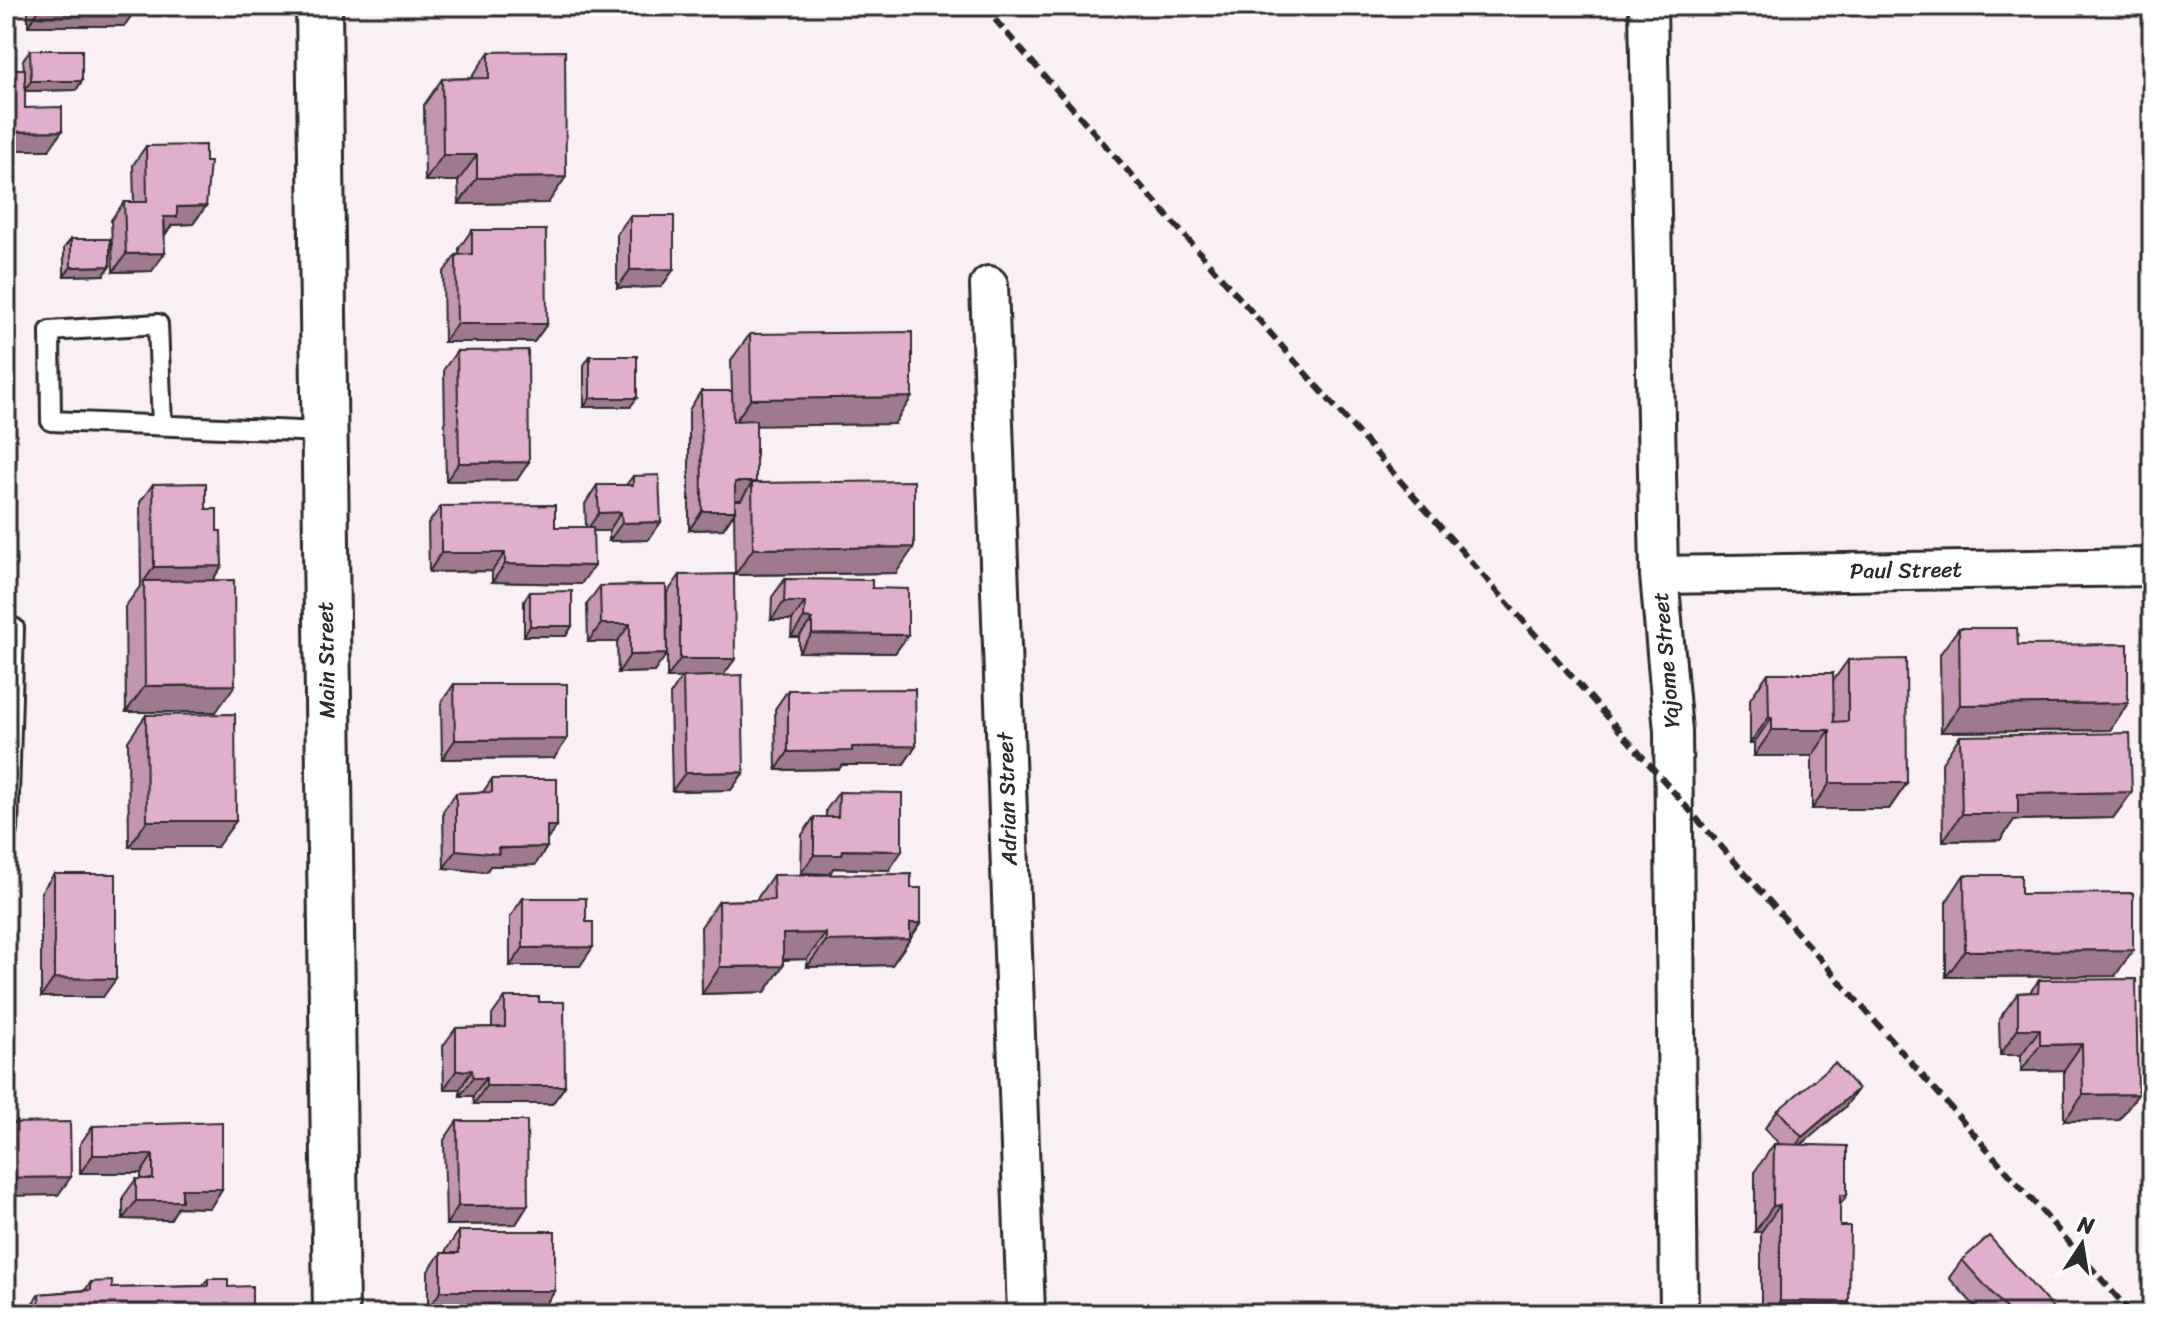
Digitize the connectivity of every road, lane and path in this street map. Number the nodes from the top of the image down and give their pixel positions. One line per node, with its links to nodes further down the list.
1 (319, 6): 5 (street, Main Street)
2 (1648, 6): 7 (street, Yajome Street)
3 (989, 285): 11 (street, Adrian Street)
4 (162, 425): 4 (lane); 5 (lane)
5 (323, 432): 10 (street, Main Street)
6 (2152, 567): 7 (street, Paul Street)
7 (1659, 575): 12 (street, Yajome Street)
8 (6, 628): 9 (lane)
9 (8, 829)
10 (336, 1314)
11 (1026, 1314)
12 (1679, 1314)

